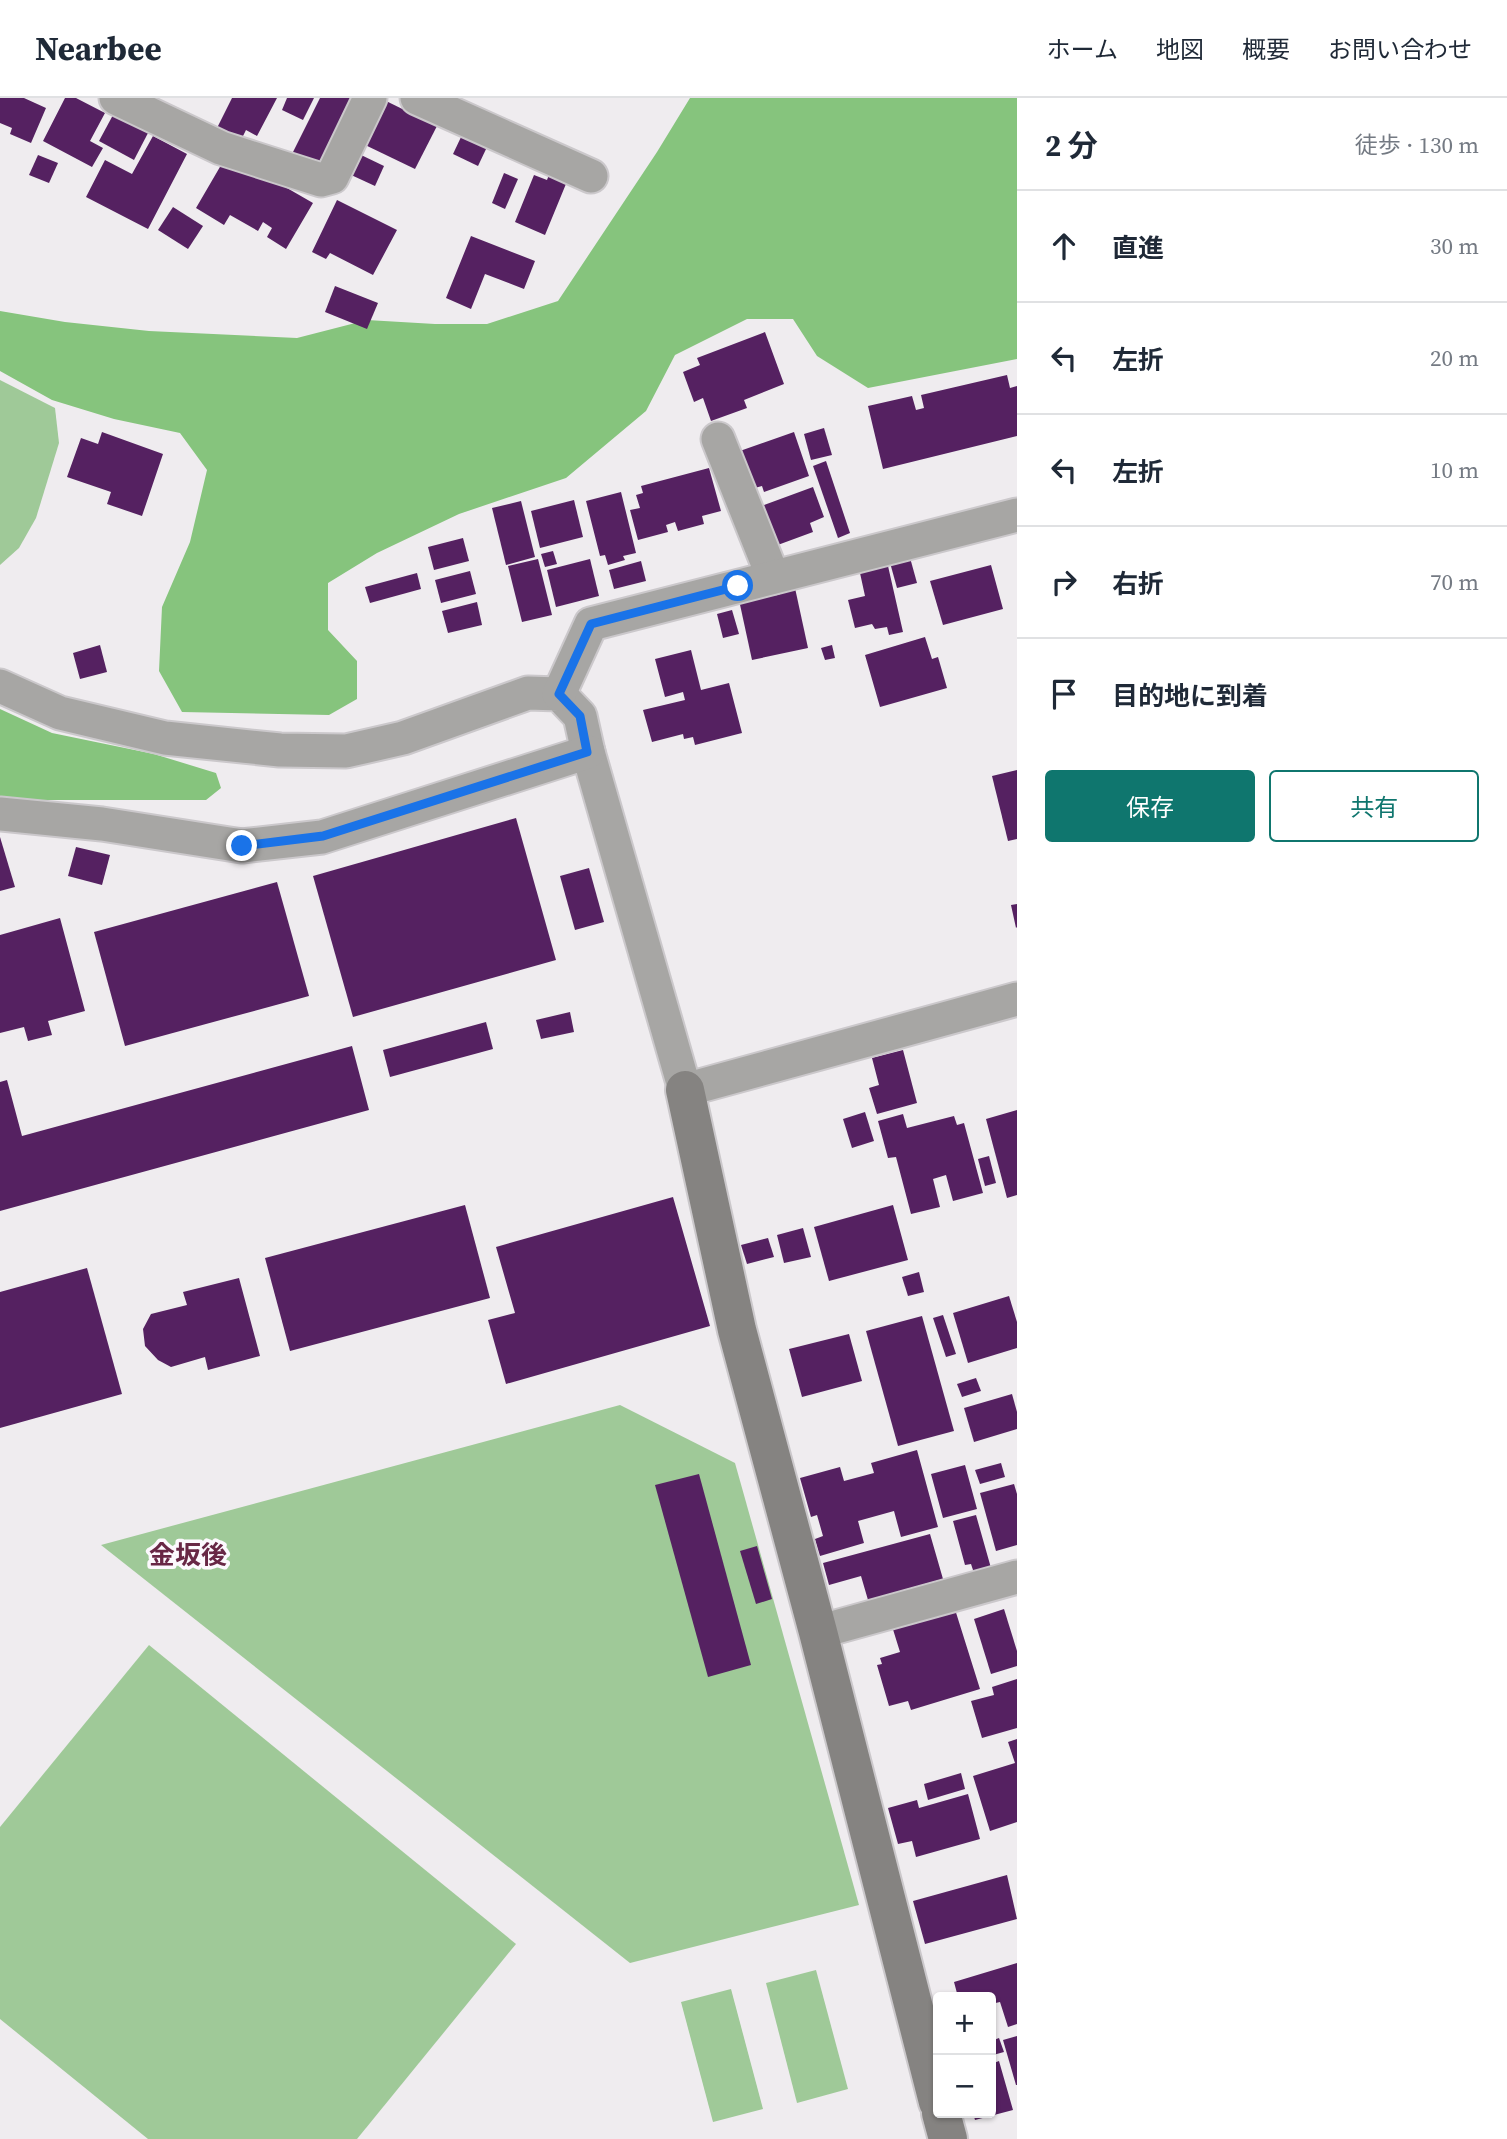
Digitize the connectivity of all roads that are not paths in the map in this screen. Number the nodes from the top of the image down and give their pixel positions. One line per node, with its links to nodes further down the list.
1 (116, 98): 2 (street)
2 (370, 98)
3 (417, 98): 4 (street)
4 (591, 176)
5 (718, 439): 7 (street)
6 (1017, 515): 7 (street)
7 (773, 577): 9 (street)
8 (0, 686): 9 (street)
9 (559, 694): 10 (street)
10 (587, 752): 11 (street); 13 (street)
11 (0, 814)
12 (1017, 999): 13 (street)
13 (685, 1090): 15 (street)
14 (1017, 1577): 15 (street)
15 (818, 1632): 16 (street)
16 (933, 2082)
17 (942, 2118): 18 (street)
18 (948, 2139)

